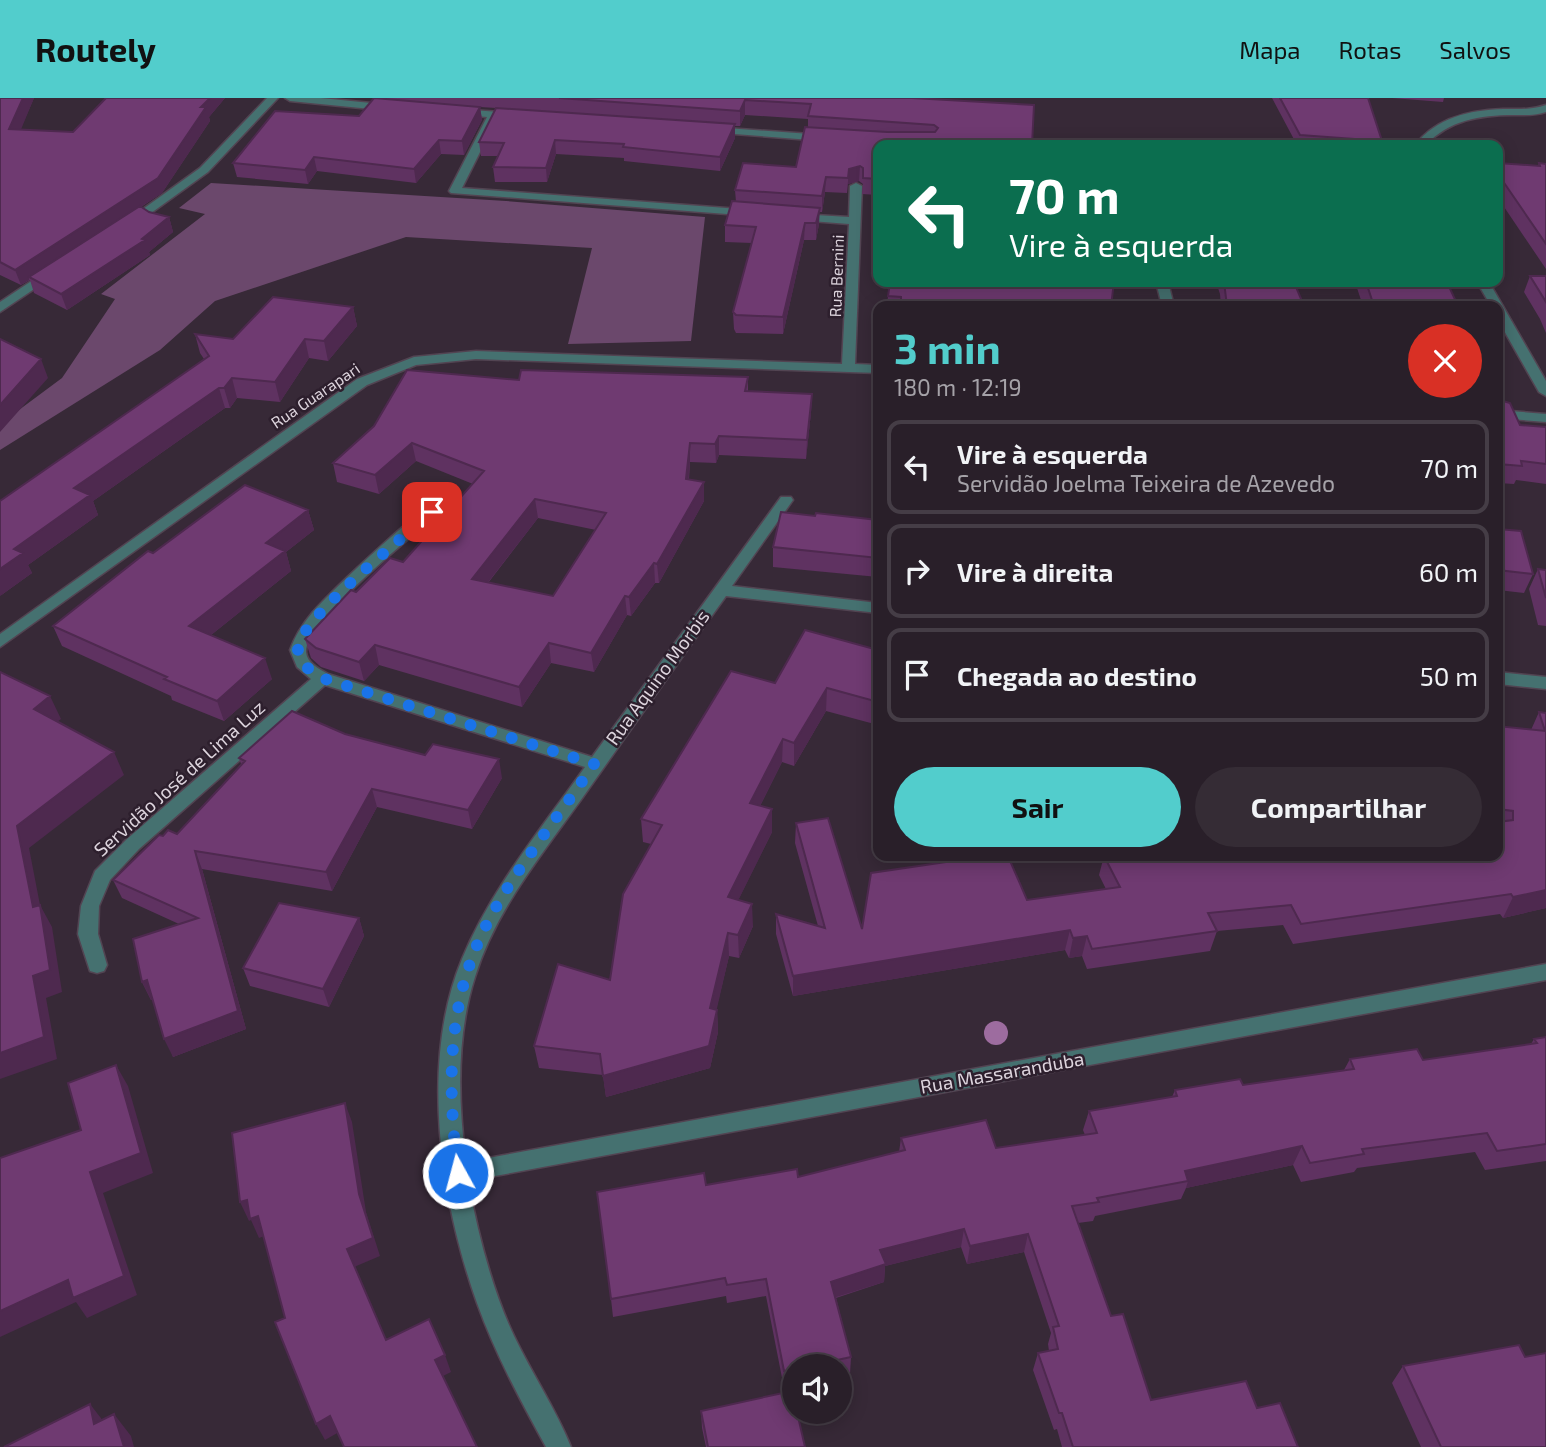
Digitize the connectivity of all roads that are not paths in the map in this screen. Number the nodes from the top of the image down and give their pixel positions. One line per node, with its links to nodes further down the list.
1 (273, 98): 15 (street)
2 (290, 98): 3 (street)
3 (400, 108)
4 (1546, 108): 10 (street)
5 (439, 111): 6 (street)
6 (493, 115): 7 (street); 12 (street)
7 (520, 117)
8 (697, 129): 9 (street)
9 (834, 139)
10 (1426, 140)
11 (856, 186): 14 (street, Rua Bernini)
12 (771, 215)
13 (785, 216): 14 (street)
14 (854, 221): 19 (street, Rua Bernini)
15 (118, 230)
16 (65, 265): 17 (street)
17 (0, 308)
18 (1503, 317): 21 (street)
19 (848, 367): 20 (street, Rua Guarapari); 28 (street, Rua Guarapari)
20 (873, 369)
21 (1546, 392)
22 (1503, 414): 23 (street)
23 (1546, 418)
24 (450, 497): 29 (street)
25 (786, 500): 26 (street, Rua Aquino Morbis)
26 (720, 590): 27 (street); 32 (street, Rua Aquino Morbis)
27 (873, 607)
28 (0, 642)
29 (322, 678): 32 (street); 33 (street, Servidão José de Lima Luz)
30 (1503, 678): 31 (street)
31 (1546, 683)
32 (594, 764): 35 (street, Rua Aquino Morbis)
33 (97, 965)
34 (1546, 972): 35 (street, Rua Massaranduba)
35 (458, 1173): 36 (street, Rua Aquino Morbis)
36 (559, 1447)

